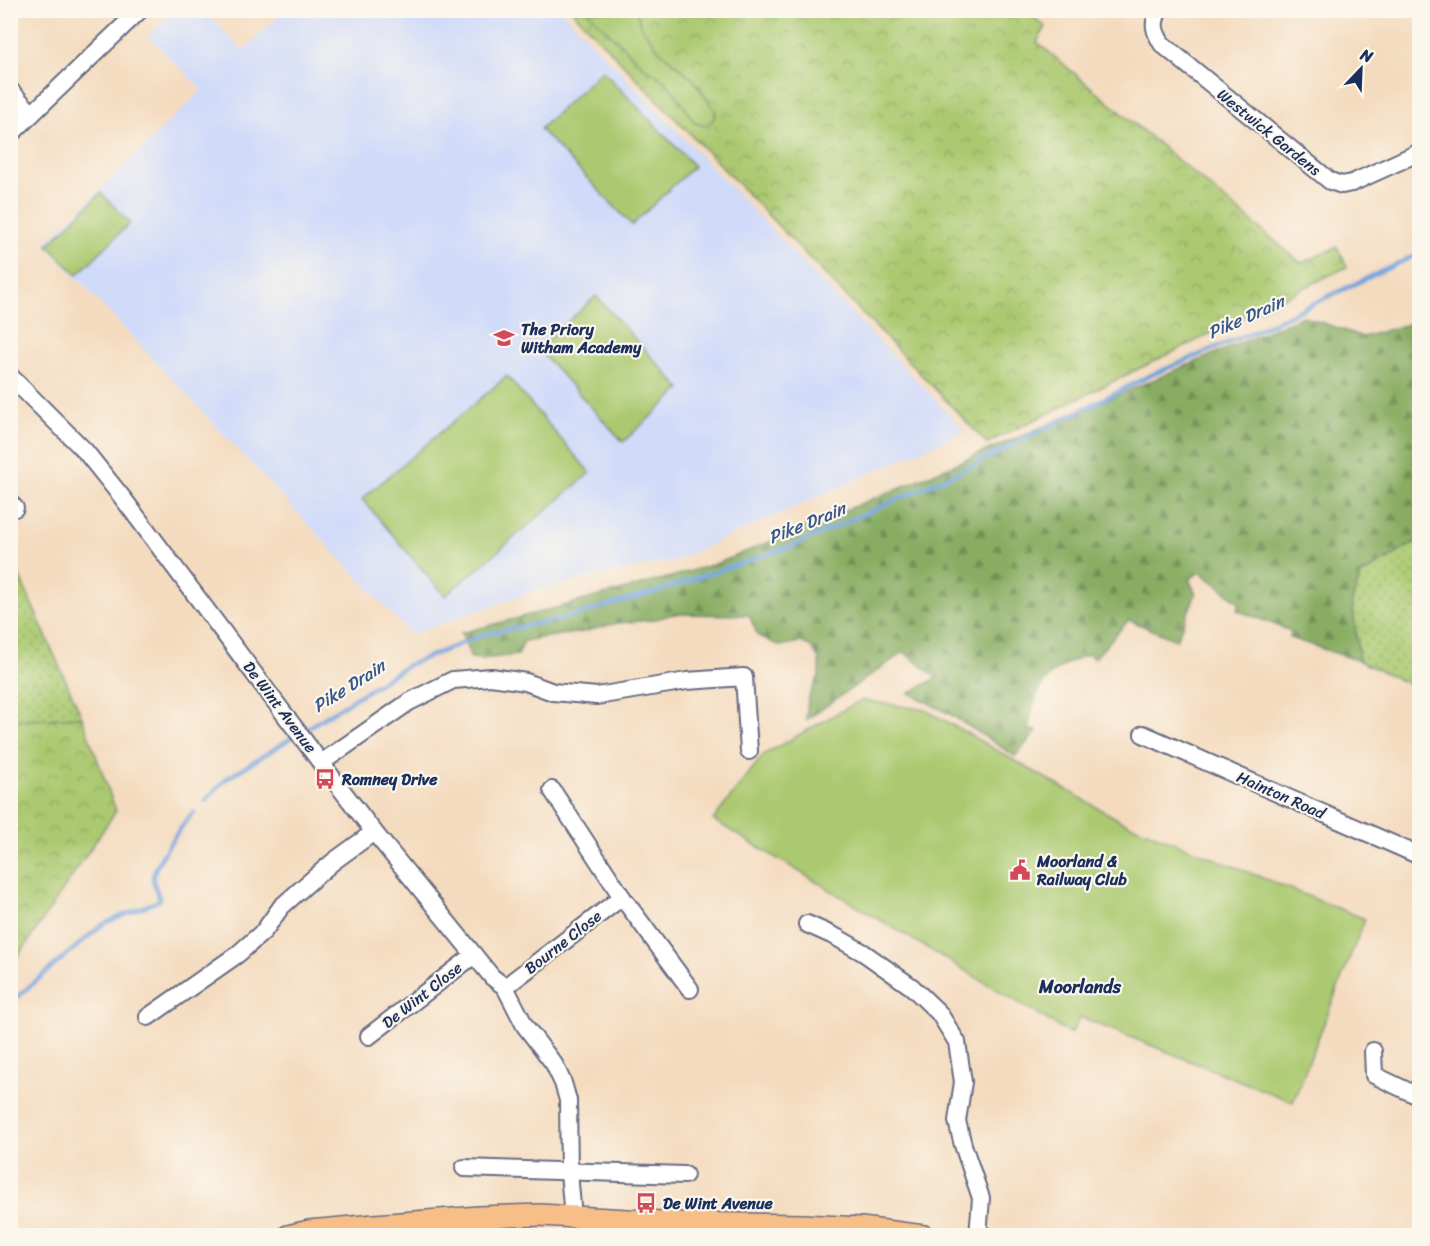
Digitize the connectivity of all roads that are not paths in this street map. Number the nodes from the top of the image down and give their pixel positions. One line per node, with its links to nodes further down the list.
1 (140, 10): 4 (street)
2 (1160, 10): 6 (street, Westwick Gardens)
3 (10, 90): 4 (street)
4 (32, 114): 5 (street)
5 (10, 135)
6 (1419, 152)
7 (10, 376): 10 (street, De Wint Avenue)
8 (1143, 735): 13 (street, Hainton Road)
9 (749, 751): 10 (street)
10 (317, 758): 12 (street, De Wint Avenue)
11 (552, 790): 14 (street)
12 (374, 832): 16 (street, De Wint Avenue); 19 (street)
13 (1419, 856)
14 (622, 897): 17 (street, Bourne Close); 18 (street)
15 (807, 924): 29 (street)
16 (474, 955): 17 (street, De Wint Avenue); 20 (street, De Wint Close)
17 (505, 987): 24 (street, De Wint Avenue)
18 (690, 989)
19 (148, 1017)
20 (369, 1036)
21 (1373, 1051): 22 (street)
22 (1419, 1097)
23 (464, 1168): 24 (street)
24 (569, 1172): 25 (street); 26 (street, De Wint Avenue)
25 (686, 1175)
26 (573, 1218): 27 (main road); 28 (main road)
27 (288, 1236)
28 (924, 1236)
29 (978, 1236)

